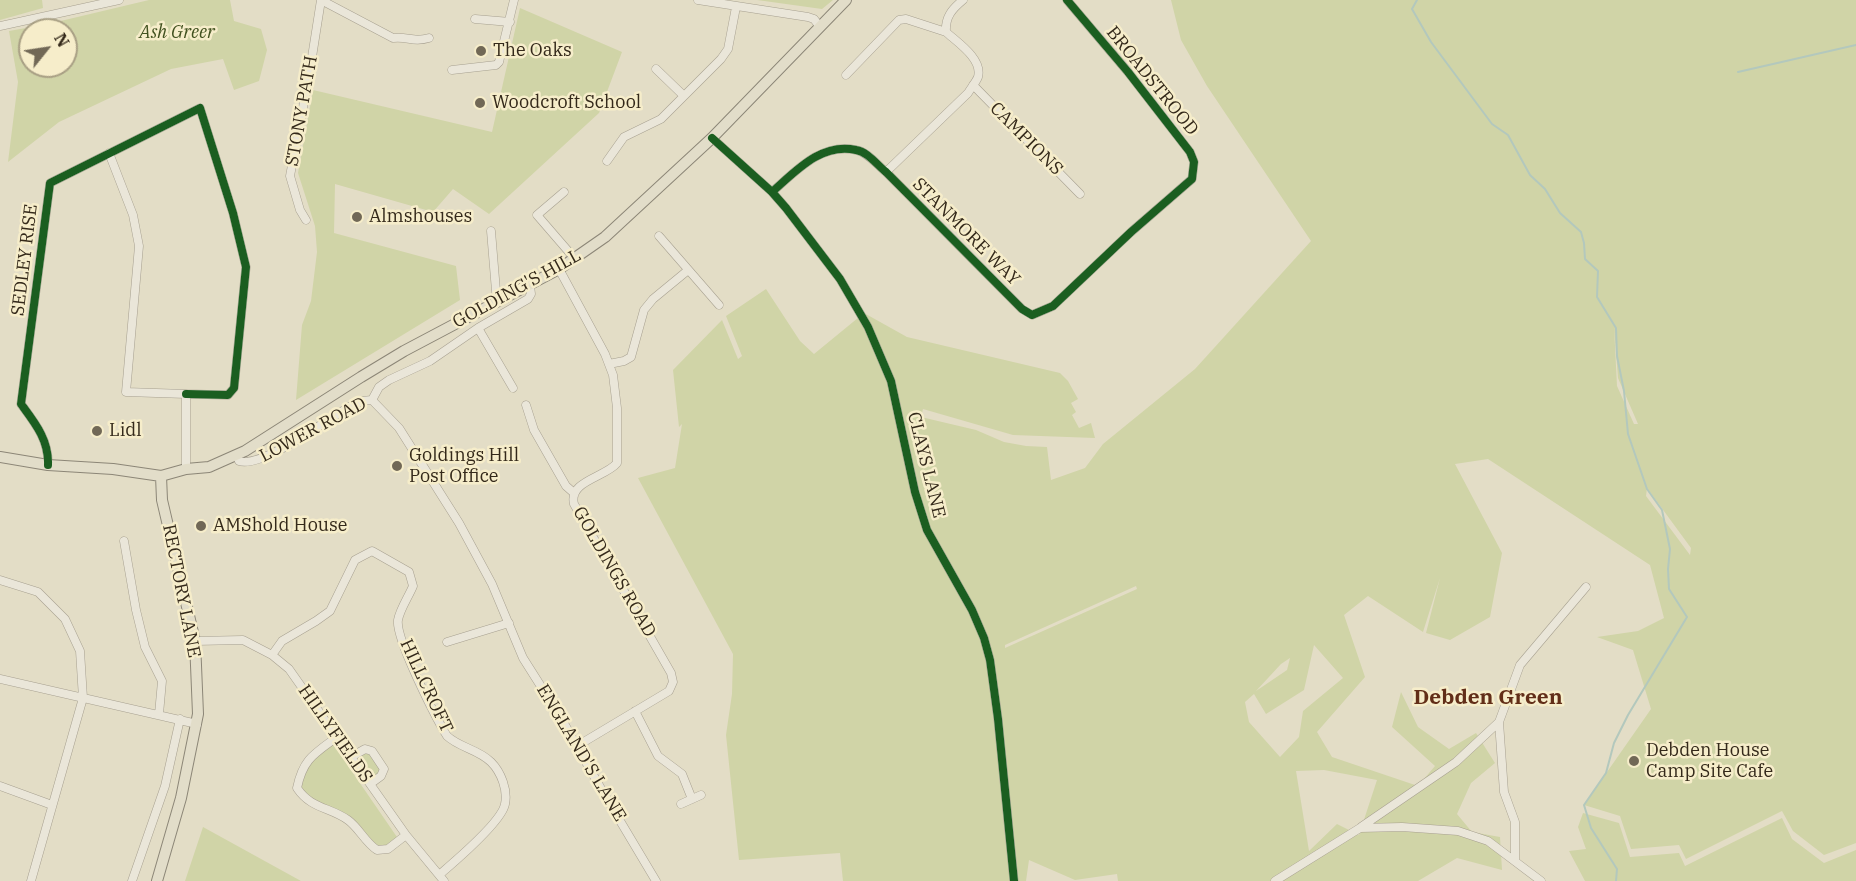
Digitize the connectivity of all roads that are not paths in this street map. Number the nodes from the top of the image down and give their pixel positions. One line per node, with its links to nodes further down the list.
1 (119, 0): 11 (street)
2 (321, 0): 14 (street); 27 (street, STONY PATH)
3 (514, 0): 10 (street)
4 (698, 0): 8 (street)
5 (846, 0): 12 (main road, GOLDING'S HILL)
6 (963, 0): 13 (street)
7 (1067, 0): 29 (street, BROADSTROOD)
8 (736, 7): 12 (street); 19 (street)
9 (475, 19): 10 (street)
10 (510, 22): 16 (street)
11 (0, 26)
12 (820, 27): 20 (main road, GOLDING'S HILL)
13 (946, 32): 17 (street); 18 (street)
14 (429, 38)
15 (656, 69): 19 (street)
16 (452, 70)
17 (846, 75)
18 (973, 85): 23 (street); 26 (street, CAMPIONS)
19 (684, 96): 22 (street)
20 (712, 138): 25 (street, CLAYS LANE); 31 (main road, GOLDING'S HILL)
21 (109, 153): 40 (street); 40 (street, SEDLEY RISE); 45 (street, SEDLEY RISE)
22 (607, 160)
23 (886, 172): 25 (street, STANMORE WAY); 29 (street, STANMORE WAY)
24 (564, 192): 31 (street)
25 (772, 192): 81 (street, CLAYS LANE)
26 (1080, 194)
27 (306, 220)
28 (490, 231): 35 (street)
29 (1131, 232)
30 (659, 236): 33 (street)
31 (575, 259): 32 (main road, GOLDING'S HILL)
32 (559, 269): 34 (main road, GOLDING'S HILL); 38 (street, GOLDINGS ROAD)
33 (687, 271): 36 (street); 38 (street)
34 (530, 286): 35 (main road, GOLDING'S HILL); 37 (street, LOWER ROAD)
35 (497, 303): 43 (main road, GOLDING'S HILL)
36 (719, 305)
37 (478, 328): 39 (street); 41 (street, LOWER ROAD)
38 (609, 364): 48 (street, GOLDINGS ROAD)
39 (513, 388)
40 (186, 394): 46 (street)
41 (372, 400): 43 (street, LOWER ROAD); 52 (street, ENGLAND'S LANE)
42 (526, 405): 48 (street)
43 (236, 455): 46 (main road, GOLDING'S HILL)
44 (0, 457): 45 (main road)
45 (48, 465): 47 (main road)
46 (186, 469): 47 (main road, GOLDING'S HILL)
47 (161, 476): 53 (main road, RECTORY LANE)
48 (574, 493): 58 (street, GOLDINGS ROAD)
49 (124, 541): 59 (street)
50 (0, 580): 57 (street)
51 (1586, 587): 61 (street)
52 (510, 623): 54 (street); 64 (street, ENGLAND'S LANE)
53 (195, 641): 55 (street, HILLYFIELDS); 62 (main road, RECTORY LANE)
54 (447, 642)
55 (272, 654): 63 (street, HILLYFIELDS); 75 (street, HILLCROFT)
56 (0, 679): 57 (street)
57 (83, 698): 59 (street); 71 (street)
58 (634, 711): 64 (street, GOLDINGS ROAD); 69 (street)
59 (159, 714): 60 (street)
60 (180, 719): 62 (street); 78 (street)
61 (1498, 722): 72 (street); 74 (street)
62 (196, 723): 79 (main road, RECTORY LANE)
63 (337, 737): 65 (street, HILLYFIELDS); 73 (street)
64 (577, 746): 80 (street, ENGLAND'S LANE)
65 (351, 757): 66 (street, HILLYFIELDS); 66 (street)
66 (370, 784): 73 (street, HILLYFIELDS)
67 (0, 786): 71 (street)
68 (701, 795): 69 (street)
69 (692, 799): 70 (street)
70 (681, 804)
71 (52, 805): 77 (street)
72 (1360, 828): 74 (street); 82 (street)
73 (406, 835): 75 (street, HILLYFIELDS)
74 (1515, 860): 76 (street)
75 (441, 878)
76 (1538, 880)
77 (31, 881)
78 (132, 881)
79 (157, 881)
80 (656, 881)
81 (1014, 881)
82 (1275, 881)

